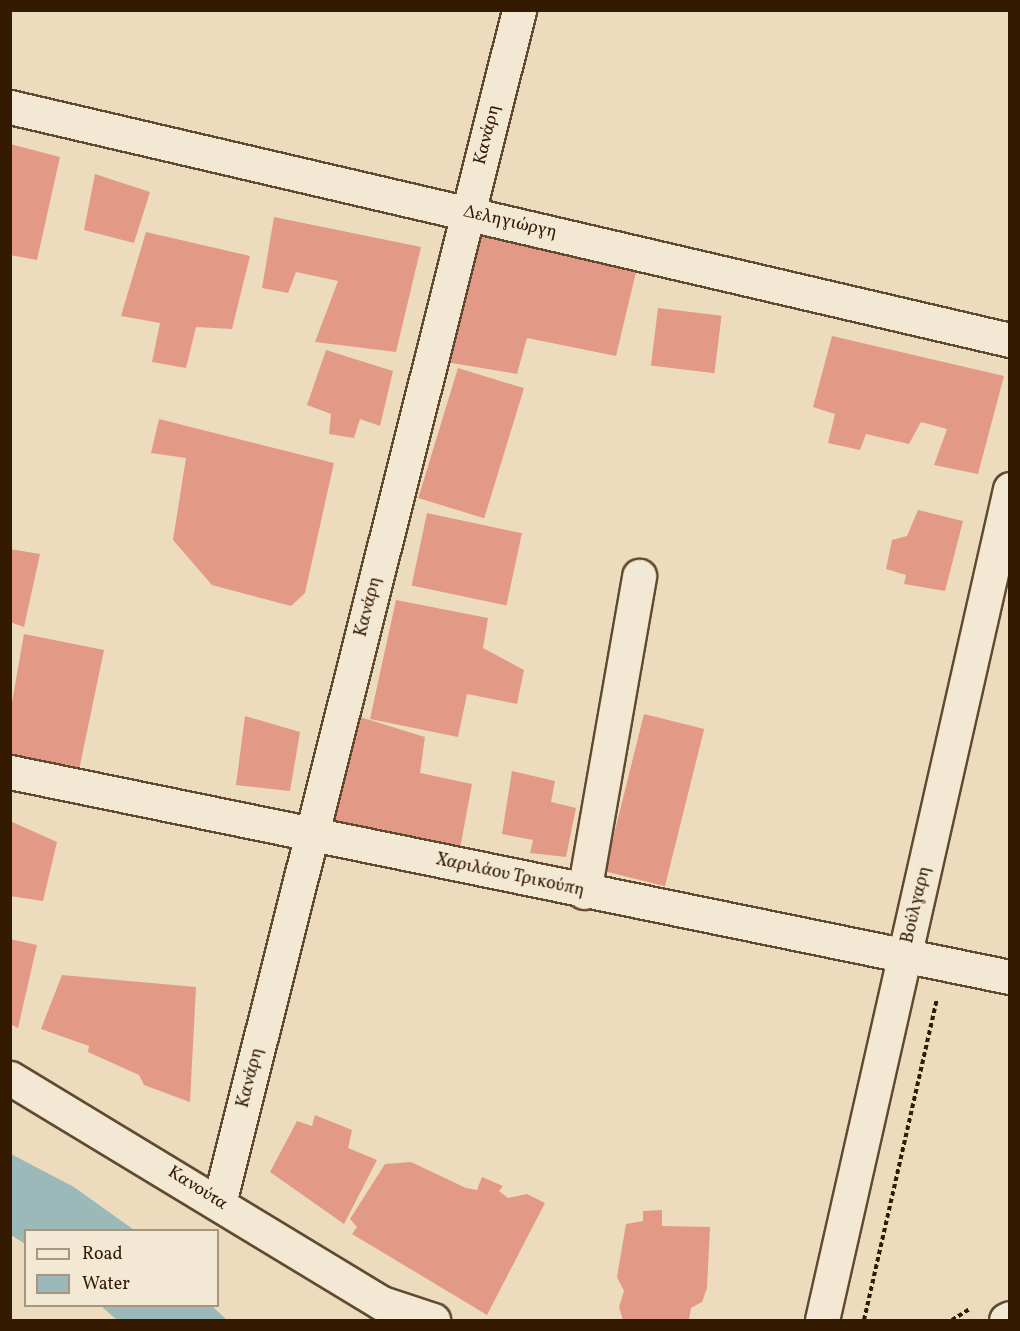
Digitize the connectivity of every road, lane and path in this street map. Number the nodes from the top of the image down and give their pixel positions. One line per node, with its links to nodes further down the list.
1 (519, 10): 3 (street, Κανάρη)
2 (10, 107): 3 (street, Δεληγιώργη)
3 (468, 213): 4 (street, Δεληγιώργη); 8 (street, Κανάρη)
4 (1010, 340)
5 (1010, 489): 10 (street, Βούλγαρη)
6 (639, 576): 9 (street)
7 (10, 772): 8 (street, Χαριλάου Τρικούπη)
8 (312, 834): 9 (street, Χαριλάου Τρικούπη); 14 (street, Κανάρη)
9 (584, 892): 10 (street, Χαριλάου Τρικούπη)
10 (906, 955): 11 (street, Χαριλάου Τρικούπη); 17 (street, Βούλγαρη)
11 (945, 963): 12 (street, Χαριλάου Τρικούπη); 18 (path)
12 (1010, 977)
13 (10, 1078): 14 (street, Κανούτα)
14 (219, 1203): 15 (street, Κανούτα)
15 (391, 1312): 16 (street, Κανούτα)
16 (433, 1320)
17 (822, 1320)
18 (864, 1320)

